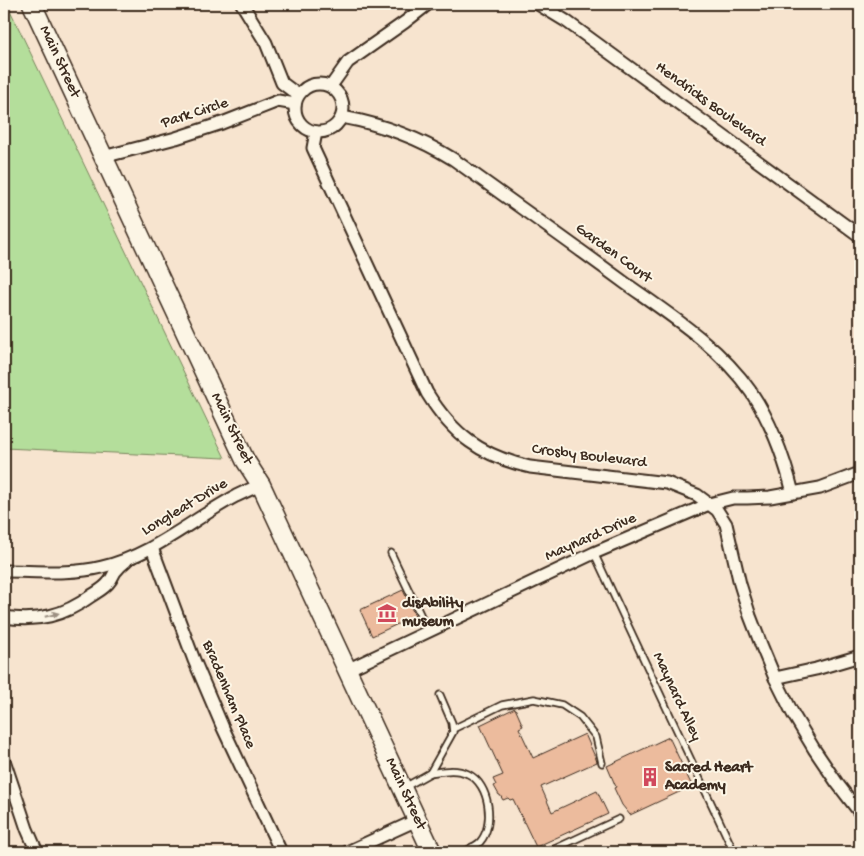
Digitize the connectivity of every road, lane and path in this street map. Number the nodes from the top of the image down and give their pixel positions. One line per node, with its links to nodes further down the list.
1 (32, 4): 9 (main road, Main Street)
2 (242, 4): 6 (street)
3 (428, 4): 5 (street)
4 (538, 4): 10 (street, Hendricks Boulevard)
5 (331, 86): 6 (street); 7 (street)
6 (297, 99): 8 (street); 9 (street, Park Circle)
7 (342, 117): 8 (street); 13 (street, Garden Court)
8 (316, 132): 14 (street, Crosby Boulevard)
9 (103, 157): 12 (main road, Main Street)
10 (860, 236)
11 (860, 473): 13 (street, Maynard Drive)
12 (261, 485): 15 (street, Longleat Drive); 23 (main road, Main Street)
13 (793, 493): 14 (street, Maynard Drive)
14 (708, 504): 17 (street, Maynard Drive); 24 (street, Crosby Boulevard)
15 (152, 548): 18 (street, Longleat Drive); 36 (street, Bradenham Place)
16 (391, 553): 21 (lane)
17 (594, 553): 21 (street, Maynard Drive); 42 (lane, Maynard Alley)
18 (127, 560): 19 (street, Longleat Drive); 20 (street, Longleat Drive, one-way to 18)
19 (4, 571)
20 (4, 617)
21 (428, 632): 23 (street, Maynard Drive)
22 (860, 656): 24 (street)
23 (347, 670): 30 (main road, Main Street)
24 (775, 678): 31 (street, Crosby Boulevard)
25 (440, 695): 26 (lane)
26 (453, 729): 28 (lane); 29 (lane)
27 (4, 760): 35 (street)
28 (602, 763)
29 (430, 773): 30 (lane); 34 (lane)
30 (402, 788): 33 (main road, Main Street)
31 (860, 814)
32 (619, 819): 41 (lane)
33 (417, 820): 37 (street); 38 (main road, Main Street)
34 (472, 847): 39 (lane); 40 (lane)
35 (37, 852)
36 (281, 852)
37 (347, 852)
38 (432, 852)
39 (464, 852)
40 (483, 852)
41 (548, 852)
42 (734, 852)

